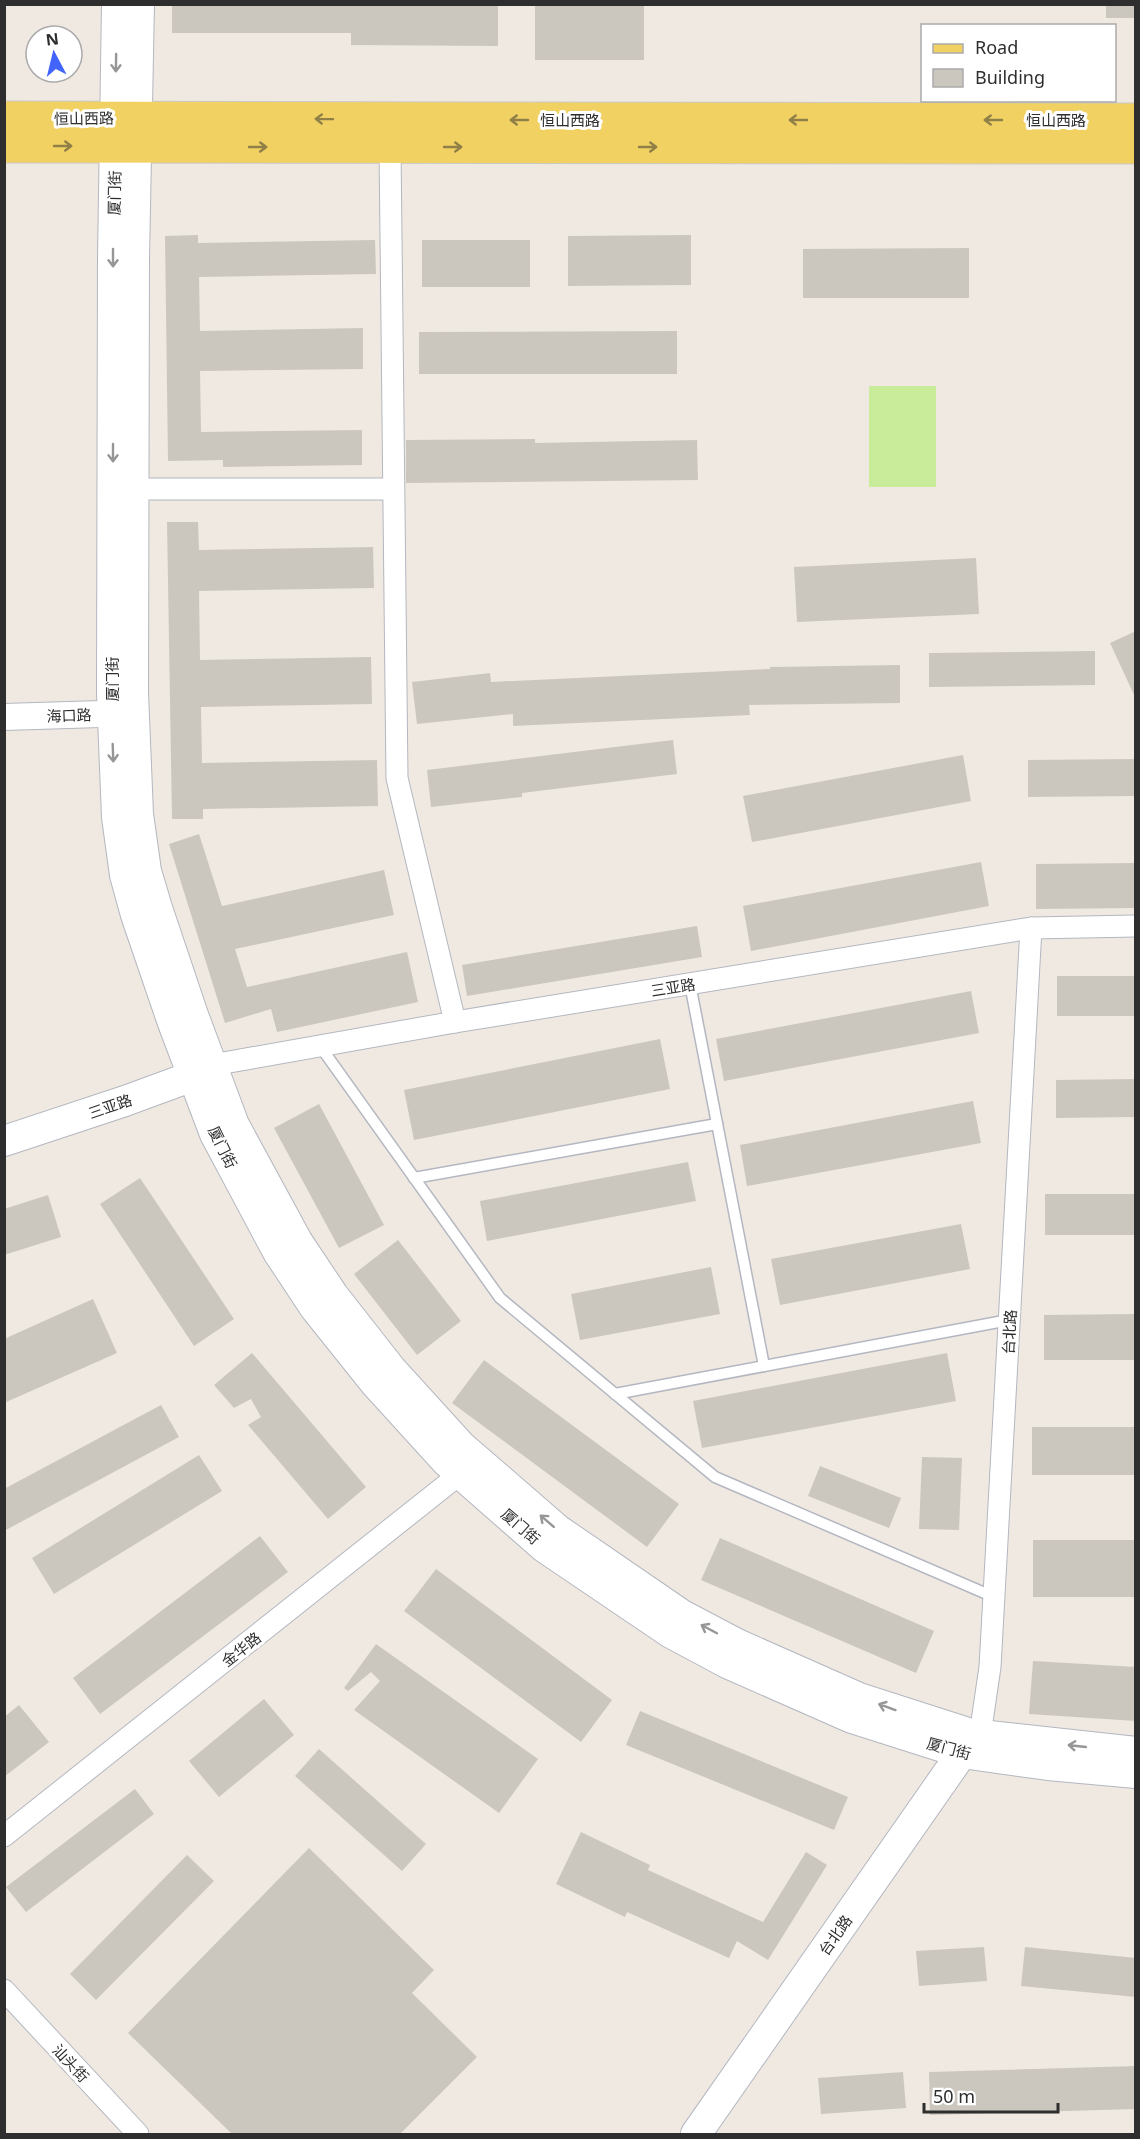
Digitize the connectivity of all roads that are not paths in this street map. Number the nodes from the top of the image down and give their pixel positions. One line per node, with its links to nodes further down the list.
1 (117, 4): 5 (main road, 厦门街, one-way to 5)
2 (139, 4): 5 (main road, 厦门街)
3 (4, 118): 5 (main road, 恒山西路)
4 (1136, 120): 5 (main road, 恒山西路, one-way to 5)
5 (126, 132): 6 (main road, 恒山西路, one-way to 5); 7 (main road, 恒山西路, one-way to 7); 9 (main road, 厦门街)
6 (4, 146)
7 (390, 147): 8 (main road, 恒山西路, one-way to 8); 10 (street)
8 (1136, 147)
9 (124, 489): 10 (street); 11 (main road, 厦门街)
10 (393, 489): 16 (street)
11 (123, 713): 12 (street, 海口路); 18 (main road, 厦门街)
12 (4, 717)
13 (1136, 926): 14 (street, 三亚路)
14 (1031, 928): 15 (street, 三亚路); 23 (street, 台北路)
15 (690, 984): 16 (street, 三亚路); 20 (lane)
16 (455, 1022): 17 (street, 三亚路)
17 (320, 1046): 18 (street, 三亚路); 22 (lane)
18 (198, 1069): 19 (main road, 三亚路); 21 (main road, 三亚路); 26 (main road, 厦门街)
19 (4, 1119)
20 (717, 1124): 22 (lane); 24 (lane)
21 (4, 1140)
22 (414, 1178): 25 (lane)
23 (1009, 1320): 24 (lane); 27 (street, 台北路)
24 (764, 1366): 25 (lane)
25 (615, 1394): 27 (lane)
26 (469, 1467): 28 (main road, 厦门街); 31 (street, 金华路)
27 (994, 1597): 28 (street, 台北路)
28 (976, 1743): 29 (main road, 厦门街, one-way to 28); 30 (main road, 厦门街); 34 (main road, 台北路); 35 (main road, 台北路)
29 (1136, 1752)
30 (1136, 1773)
31 (4, 1836)
32 (4, 1990): 33 (street, 汕头街)
33 (138, 2134)
34 (696, 2134)
35 (717, 2134)

